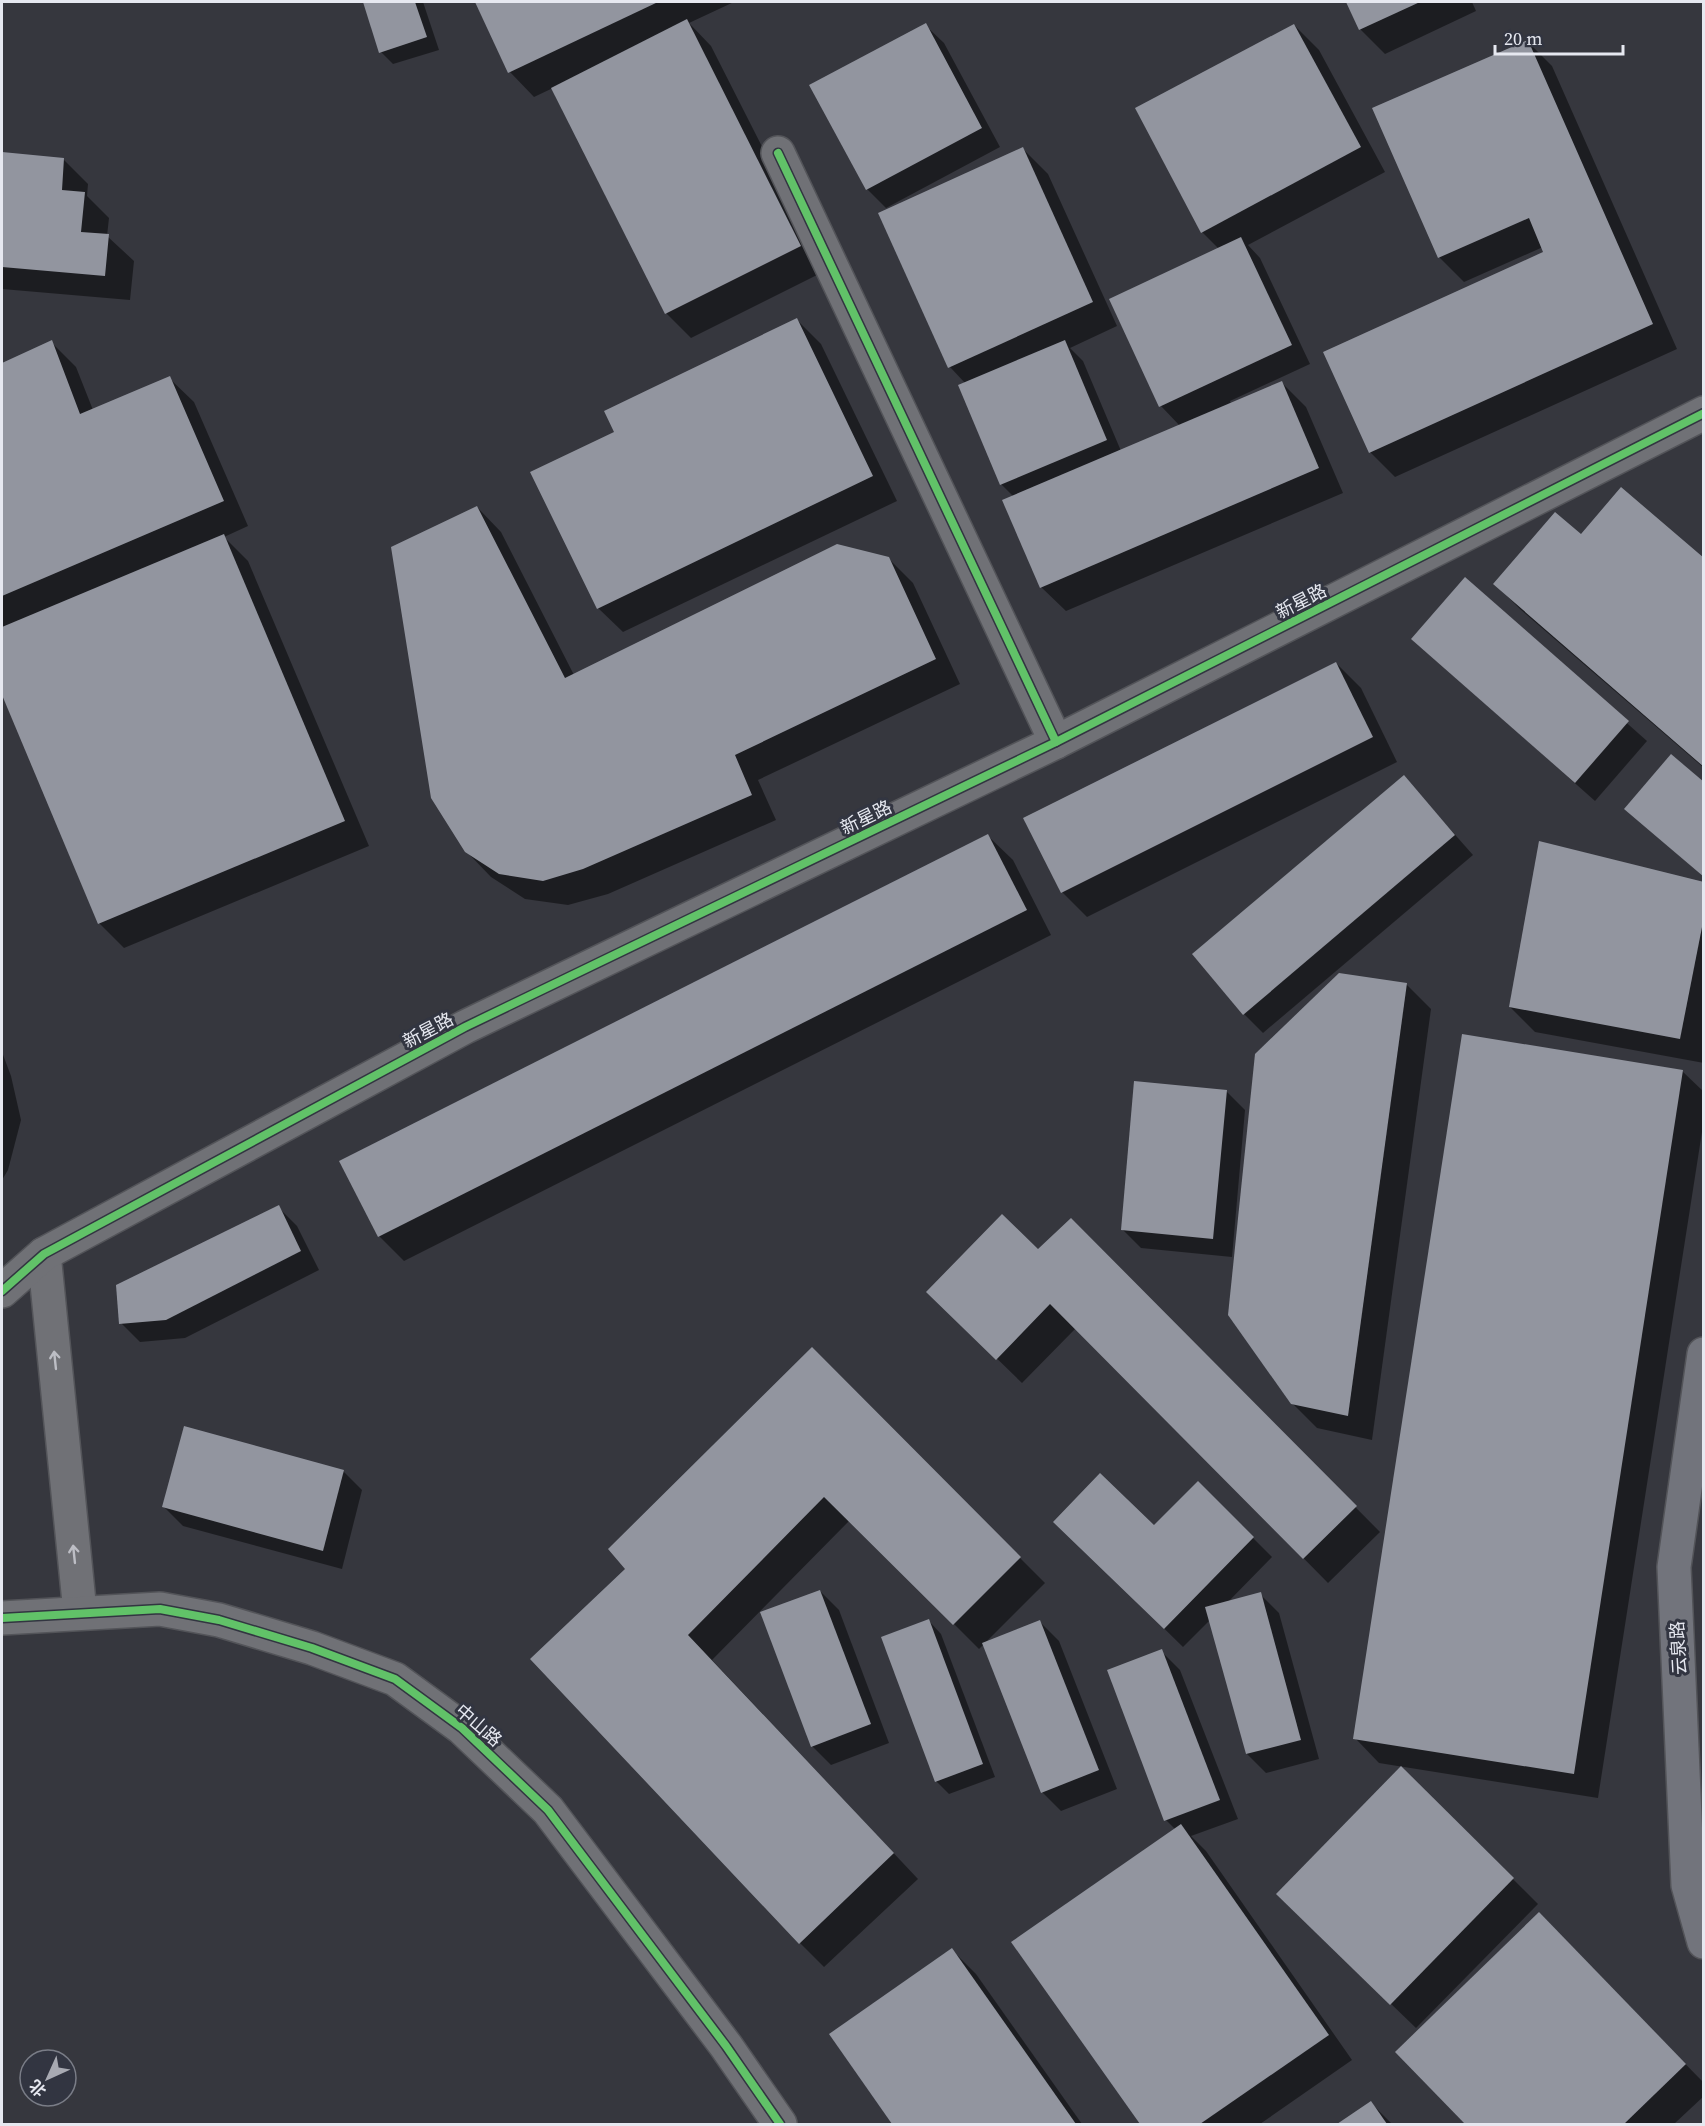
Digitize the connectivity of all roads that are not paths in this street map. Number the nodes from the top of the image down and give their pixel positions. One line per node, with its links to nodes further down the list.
1 (778, 153): 3 (street)
2 (1704, 413): 3 (street, 新星路)
3 (1056, 742): 4 (street, 新星路)
4 (44, 1254): 5 (street, 新星路); 7 (street, one-way to 4)
5 (2, 1291)
6 (1704, 1354): 9 (main road, 云泉路)
7 (80, 1612): 8 (street, 中山路); 10 (street, 中山路)
8 (2, 1618)
9 (1704, 1942)
10 (780, 2124)

